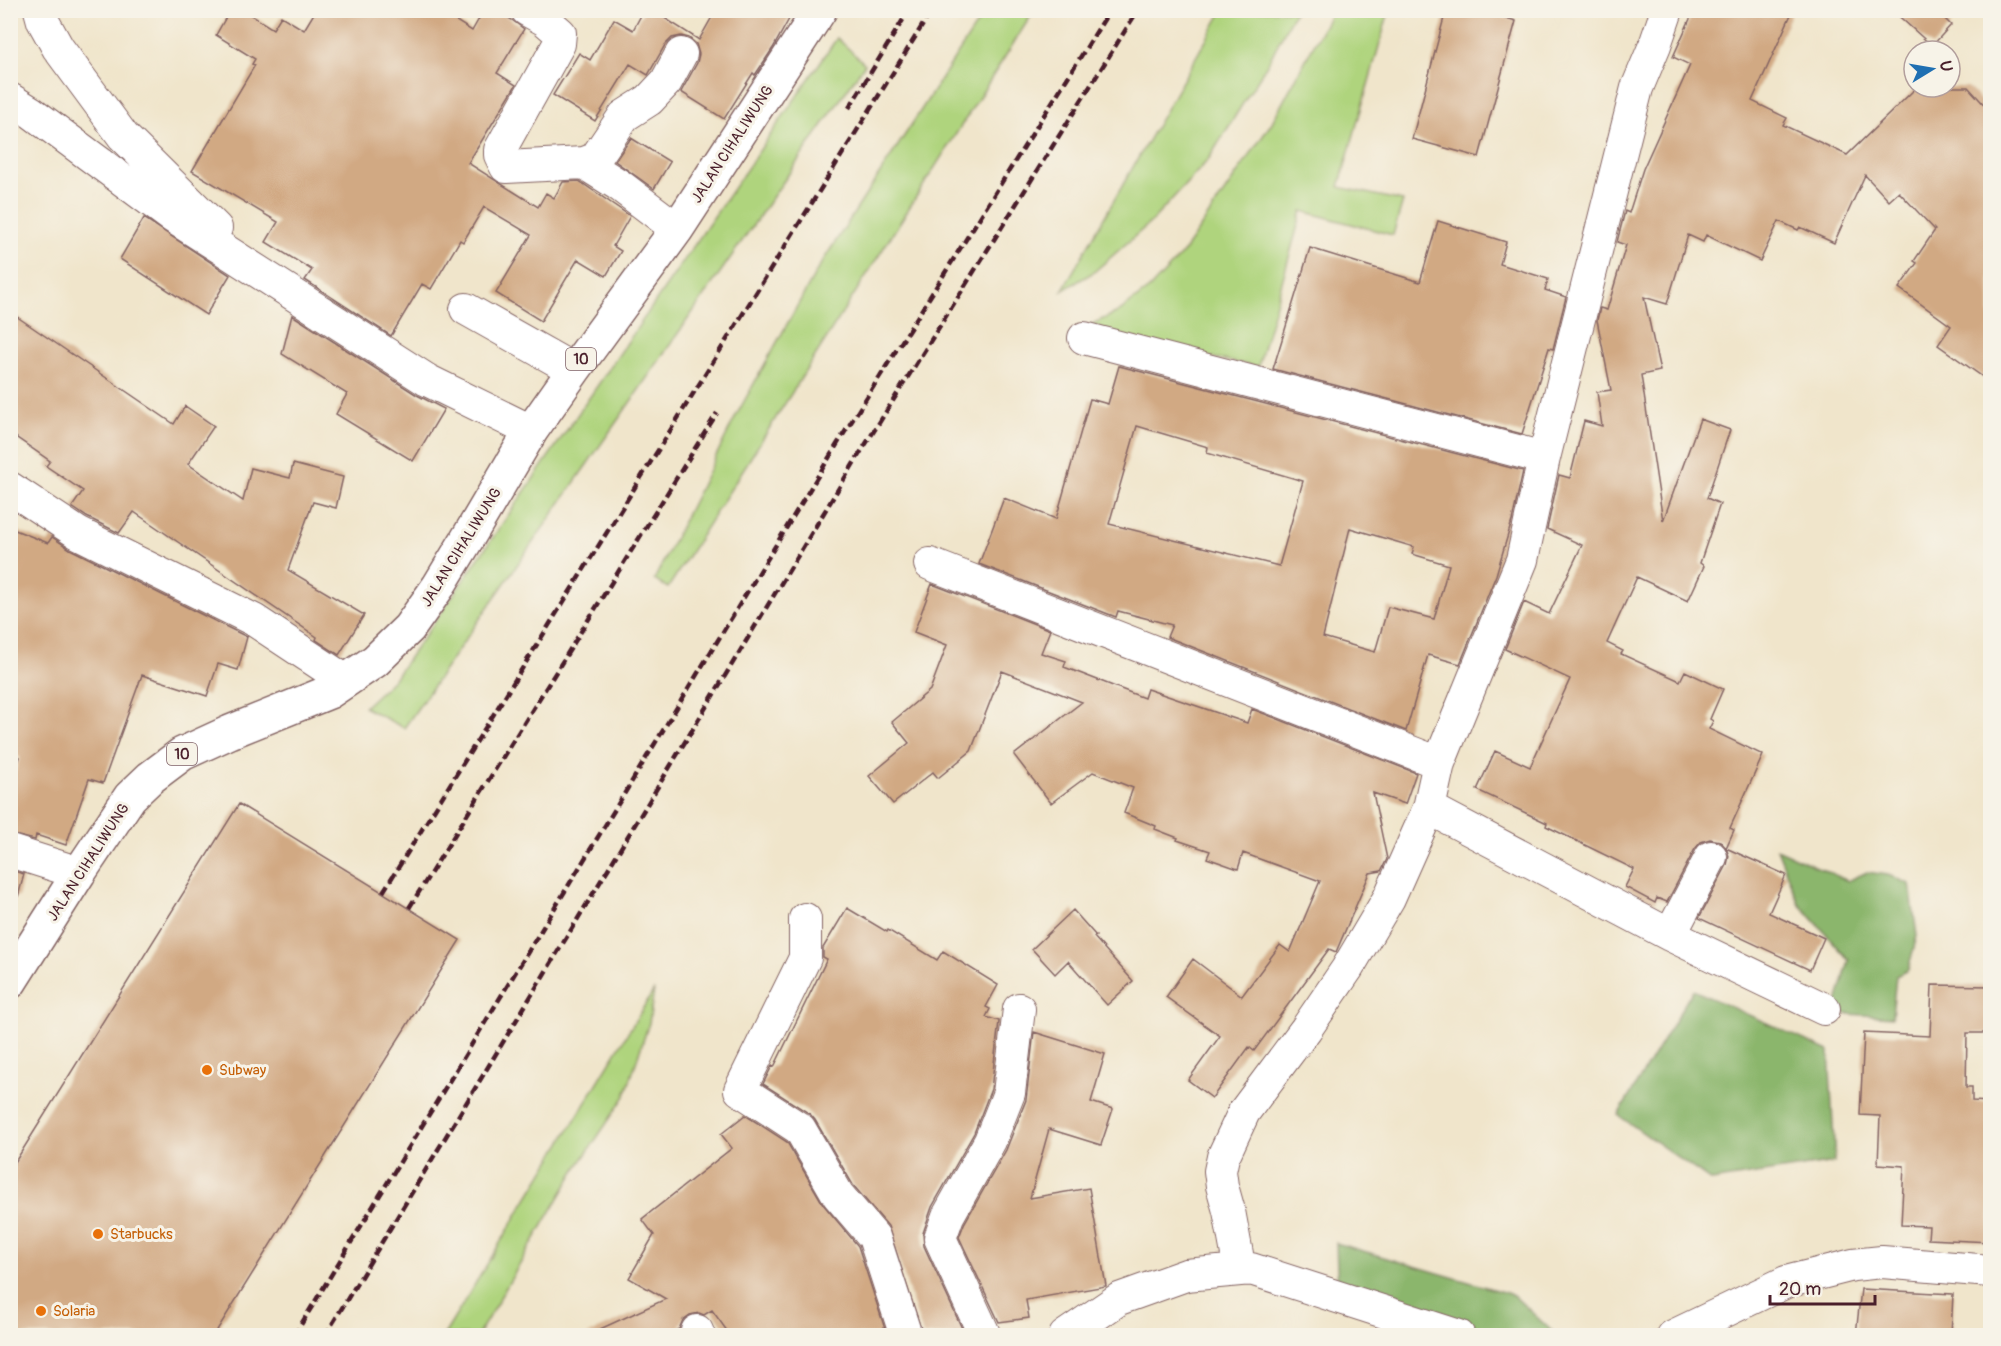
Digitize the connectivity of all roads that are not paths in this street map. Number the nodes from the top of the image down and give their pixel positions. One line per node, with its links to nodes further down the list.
1 (40, 10): 9 (street)
2 (527, 10): 7 (street)
3 (820, 10): 8 (highway, JALAN CIHALIWUNG / 10)
4 (1667, 10): 14 (street)
5 (681, 54): 7 (street)
6 (10, 99): 9 (street)
7 (584, 163): 8 (street)
8 (677, 229): 12 (highway, JALAN CIHALIWUNG / 10)
9 (242, 262): 13 (street)
10 (466, 309): 12 (street)
11 (1084, 338): 14 (street)
12 (574, 370): 13 (highway, JALAN CIHALIWUNG / 10)
13 (531, 431): 17 (highway, JALAN CIHALIWUNG / 10)
14 (1544, 458): 18 (street)
15 (10, 488): 17 (street)
16 (930, 564): 18 (street)
17 (346, 681): 22 (highway, JALAN CIHALIWUNG / 10)
18 (1440, 763): 19 (street)
19 (1429, 808): 24 (street); 28 (street)
20 (10, 850): 22 (street)
21 (1711, 857): 24 (street)
22 (79, 873): 25 (highway, JALAN CIHALIWUNG / 10)
23 (805, 919): 30 (street)
24 (1670, 935): 26 (street)
25 (10, 982)
26 (1824, 1008)
27 (1019, 1009): 31 (street)
28 (1237, 1270): 32 (street); 33 (street)
29 (1990, 1271): 34 (street)
30 (906, 1335)
31 (985, 1335)
32 (1065, 1335)
33 (1459, 1335)
34 (1673, 1335)

